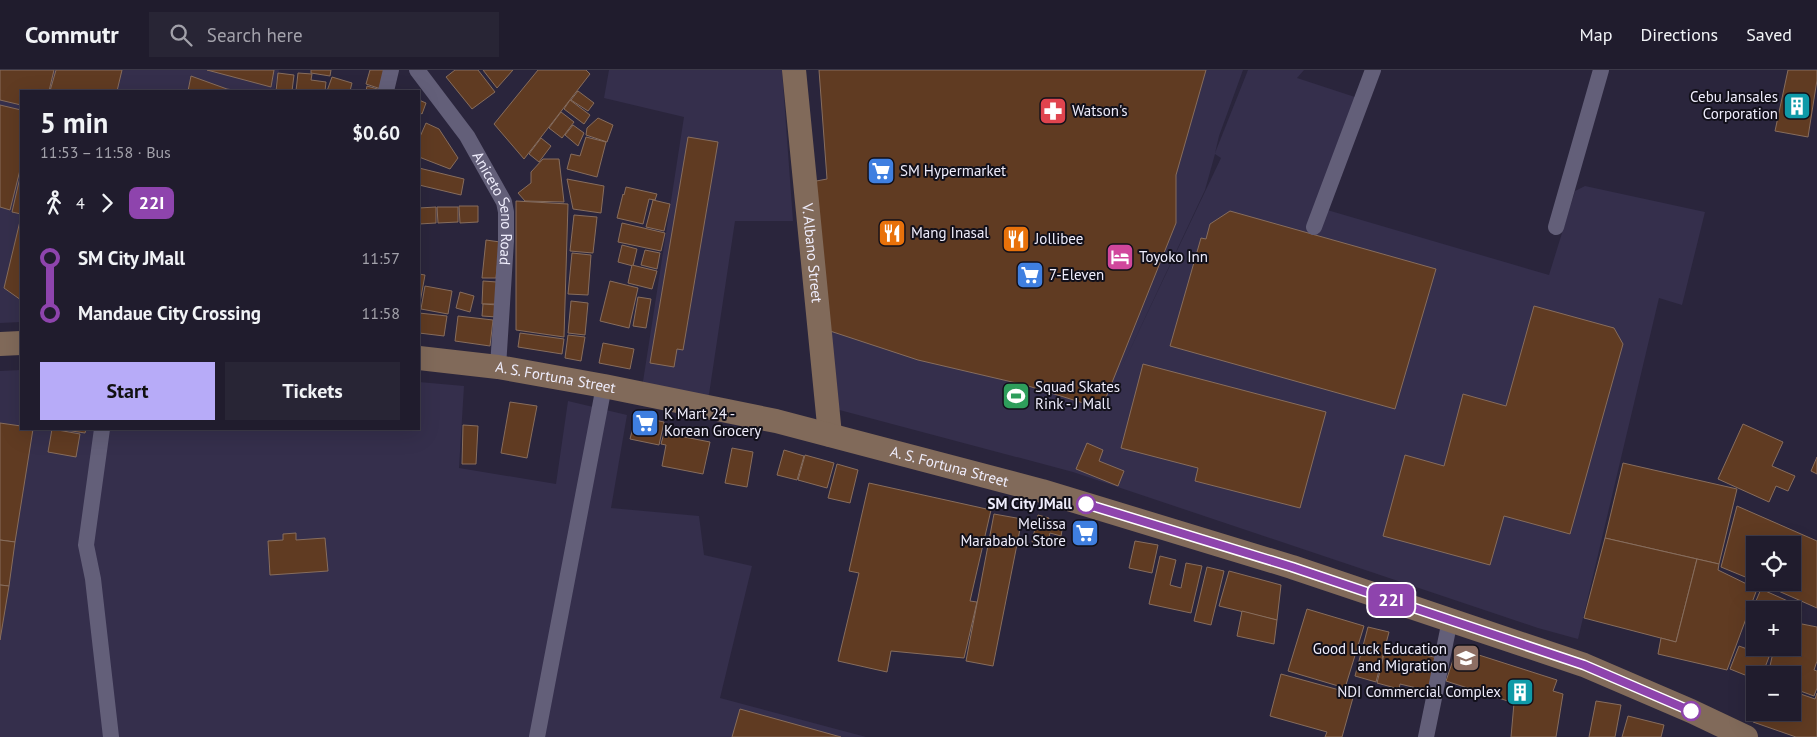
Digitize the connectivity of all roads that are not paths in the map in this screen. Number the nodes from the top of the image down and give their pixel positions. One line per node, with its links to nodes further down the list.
1 (391, 70): 6 (street)
2 (417, 70): 12 (street, Aniceto Seno Road)
3 (794, 70): 15 (main road, V. Albano Street)
4 (1373, 70): 7 (street)
5 (1601, 70): 8 (street)
6 (386, 90)
7 (1314, 227)
8 (1556, 227)
9 (0, 344): 10 (main road)
10 (20, 344)
11 (420, 358): 12 (main road, A. S. Fortuna Street)
12 (498, 367): 13 (main road, A. S. Fortuna Street)
13 (604, 386): 15 (main road, A. S. Fortuna Street); 18 (street)
14 (102, 430): 17 (street)
15 (830, 435): 16 (main road, A. S. Fortuna Street)
16 (1450, 620): 19 (street); 20 (main road, A. S. Fortuna Street)
17 (111, 737)
18 (537, 737)
19 (1426, 737)
20 (1746, 737)

